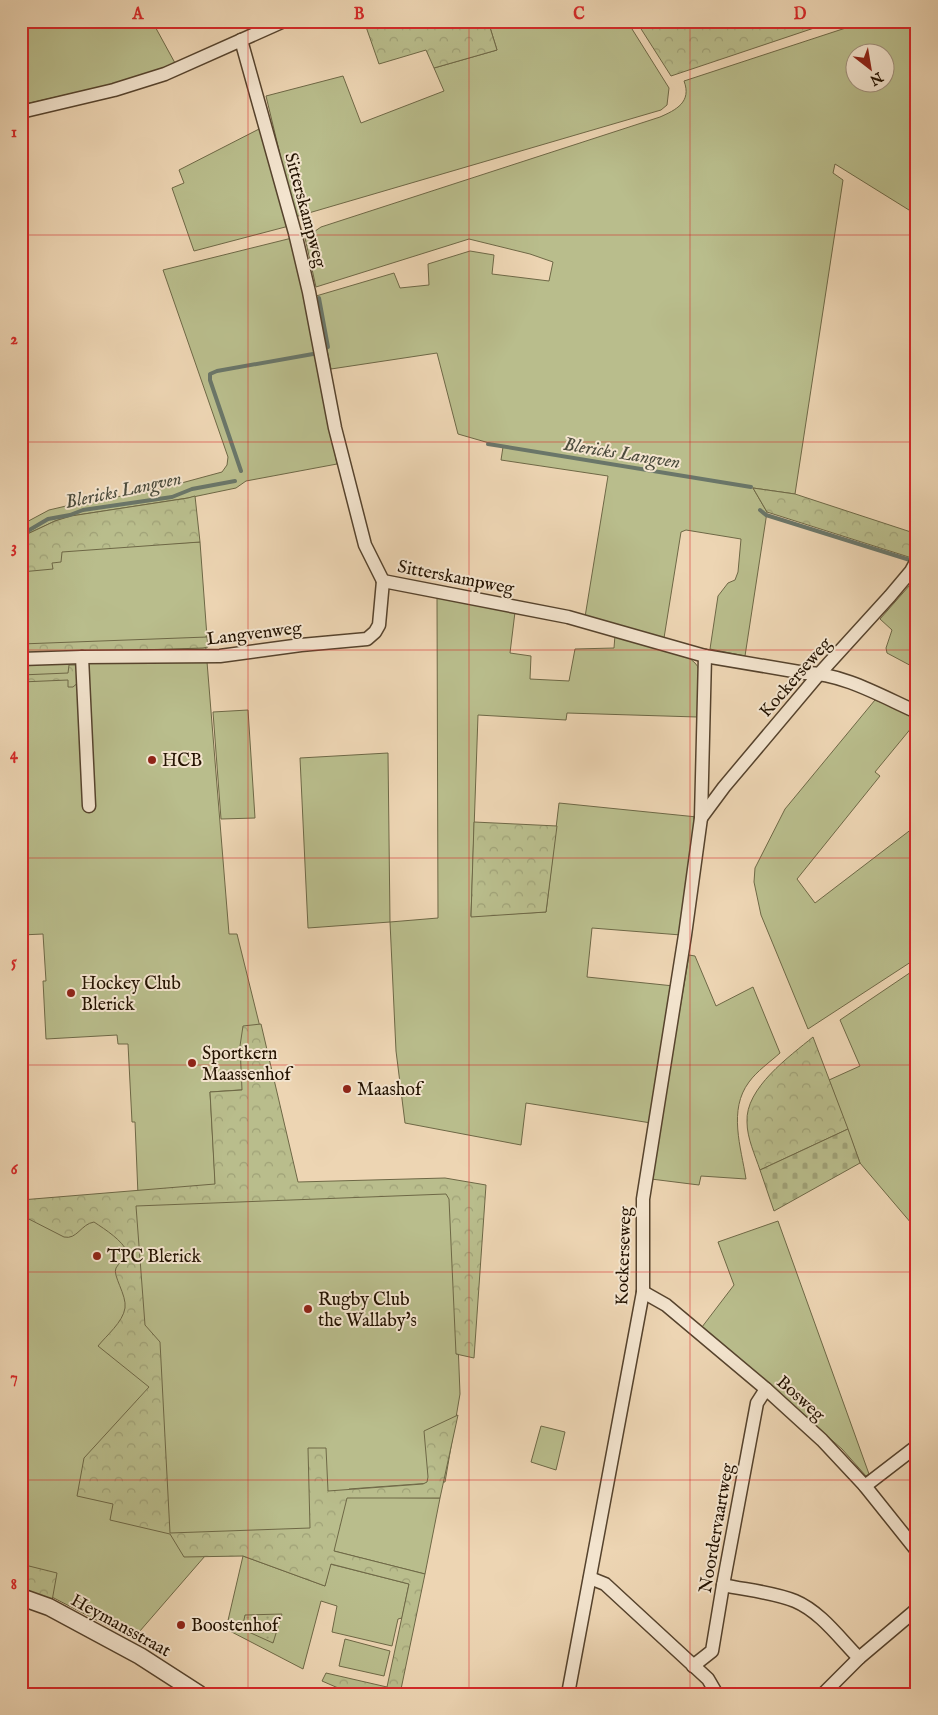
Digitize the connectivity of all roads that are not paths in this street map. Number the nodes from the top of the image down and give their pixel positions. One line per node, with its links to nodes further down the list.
1 (284, 21): 2 (street)
2 (241, 40): 3 (street); 5 (street, Sitterskampweg)
3 (21, 112)
4 (917, 560): 9 (street, Kockerseweg)
5 (383, 581): 6 (street, Sitterskampweg); 7 (street, Langvenweg)
6 (705, 656): 9 (street, Sitterskampweg); 12 (street, Kockerseweg)
7 (82, 657): 8 (street, Langvenweg); 11 (street)
8 (21, 660)
9 (820, 673): 10 (street, Sitterskampweg); 12 (street, Kockerseweg)
10 (917, 712)
11 (90, 806)
12 (701, 818): 13 (street, Kockerseweg)
13 (643, 1292): 14 (street, Bosweg); 18 (street, Kockerseweg)
14 (766, 1389): 16 (street, Bosweg); 19 (street, Noordervaartweg)
15 (917, 1446): 16 (street)
16 (866, 1486): 17 (street, Bosweg)
17 (917, 1551)
18 (590, 1578): 23 (street); 25 (street, Kockerseweg)
19 (723, 1585): 22 (street); 23 (street, Noordervaartweg)
20 (21, 1597): 24 (street, Heymansstraat)
21 (917, 1609): 22 (street)
22 (859, 1658): 27 (street)
23 (693, 1666): 26 (street)
24 (199, 1694)
25 (568, 1694)
26 (714, 1694)
27 (823, 1694)

